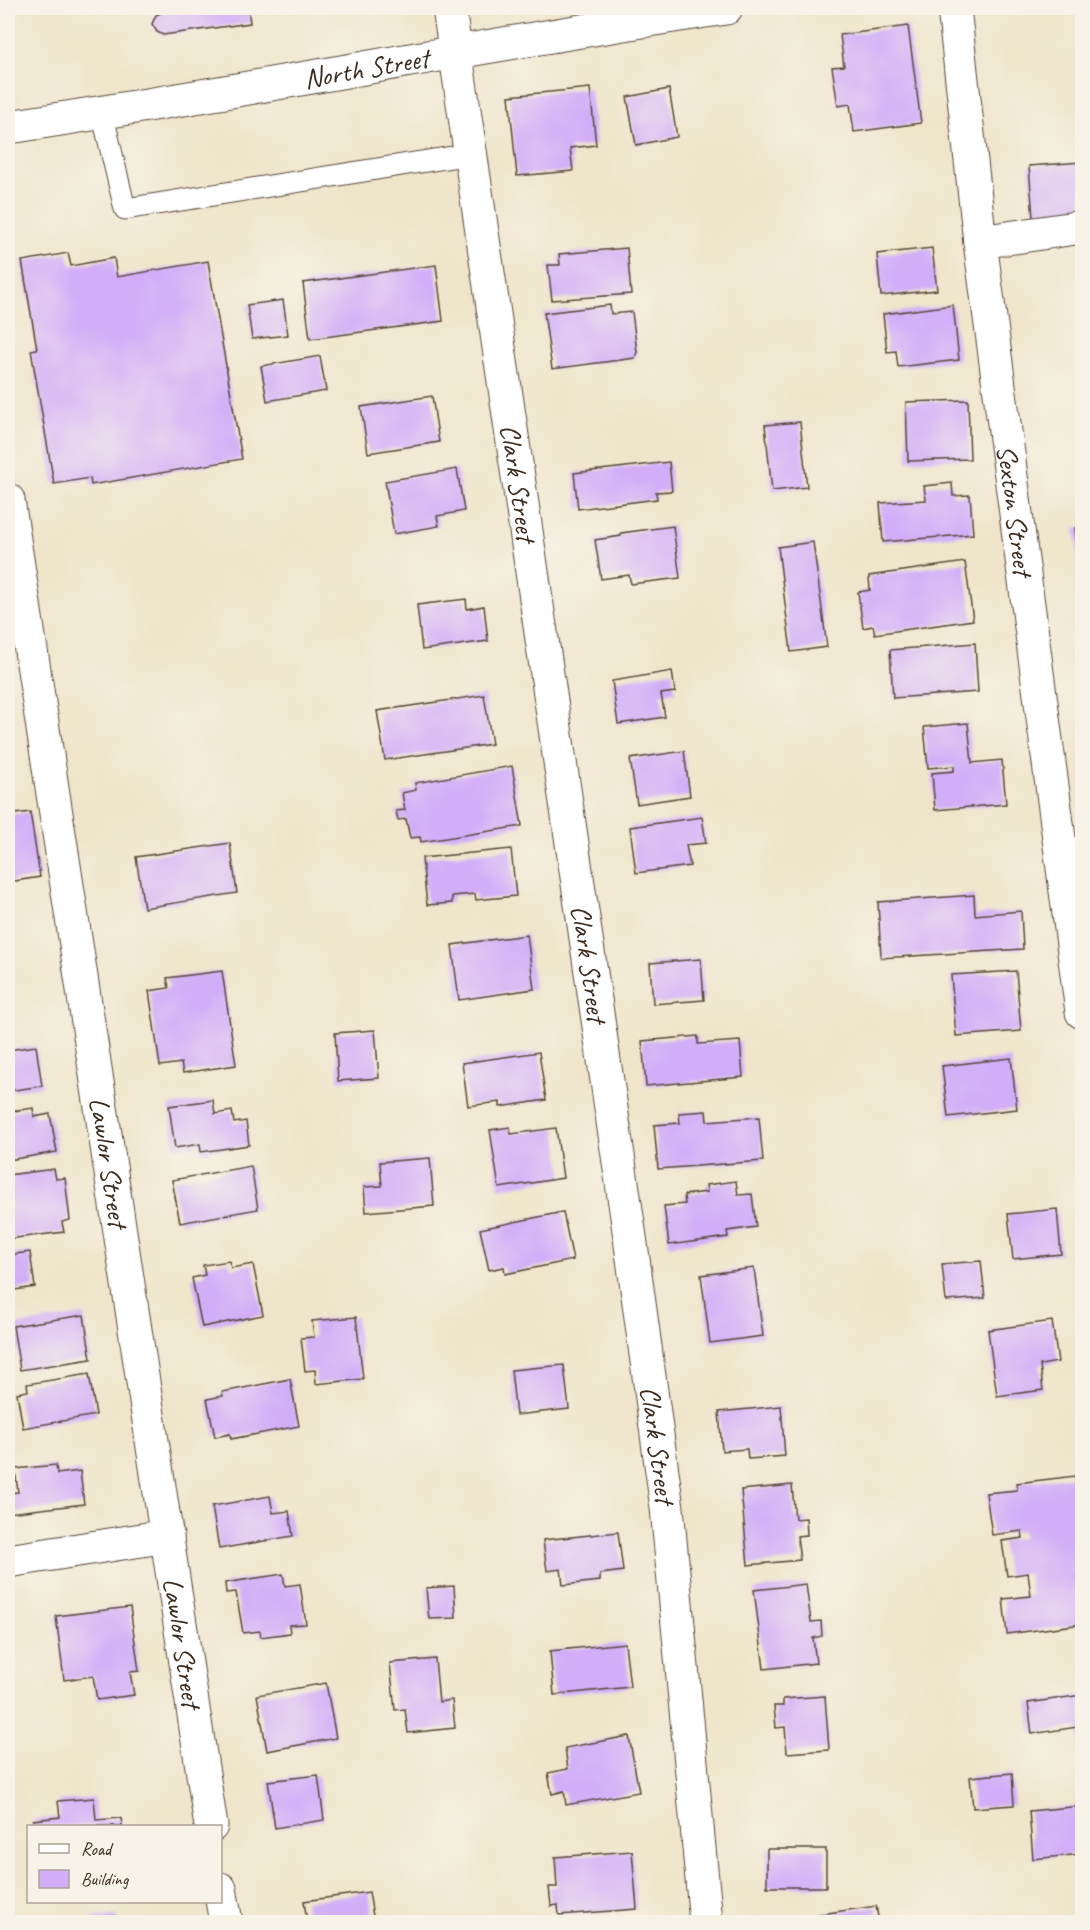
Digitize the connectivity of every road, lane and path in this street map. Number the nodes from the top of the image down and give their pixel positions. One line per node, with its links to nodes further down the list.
1 (449, 8): 4 (street, Clark Street)
2 (726, 8): 4 (street, North Street)
3 (954, 8): 9 (street, Sexton Street)
4 (456, 52): 5 (street, North Street); 7 (street, Clark Street)
5 (102, 112): 6 (street, North Street); 7 (lane)
6 (8, 127)
7 (471, 154): 18 (street, Clark Street)
8 (1083, 227): 9 (street)
9 (980, 242): 12 (street, Sexton Street)
10 (8, 500): 11 (street, Lawlor Street)
11 (18, 641): 13 (street, Lawlor Street)
12 (1083, 1012)
13 (167, 1536): 14 (street); 15 (street, Lawlor Street)
14 (8, 1561)
15 (211, 1825)
16 (222, 1900): 17 (street)
17 (226, 1923)
18 (706, 1923)

